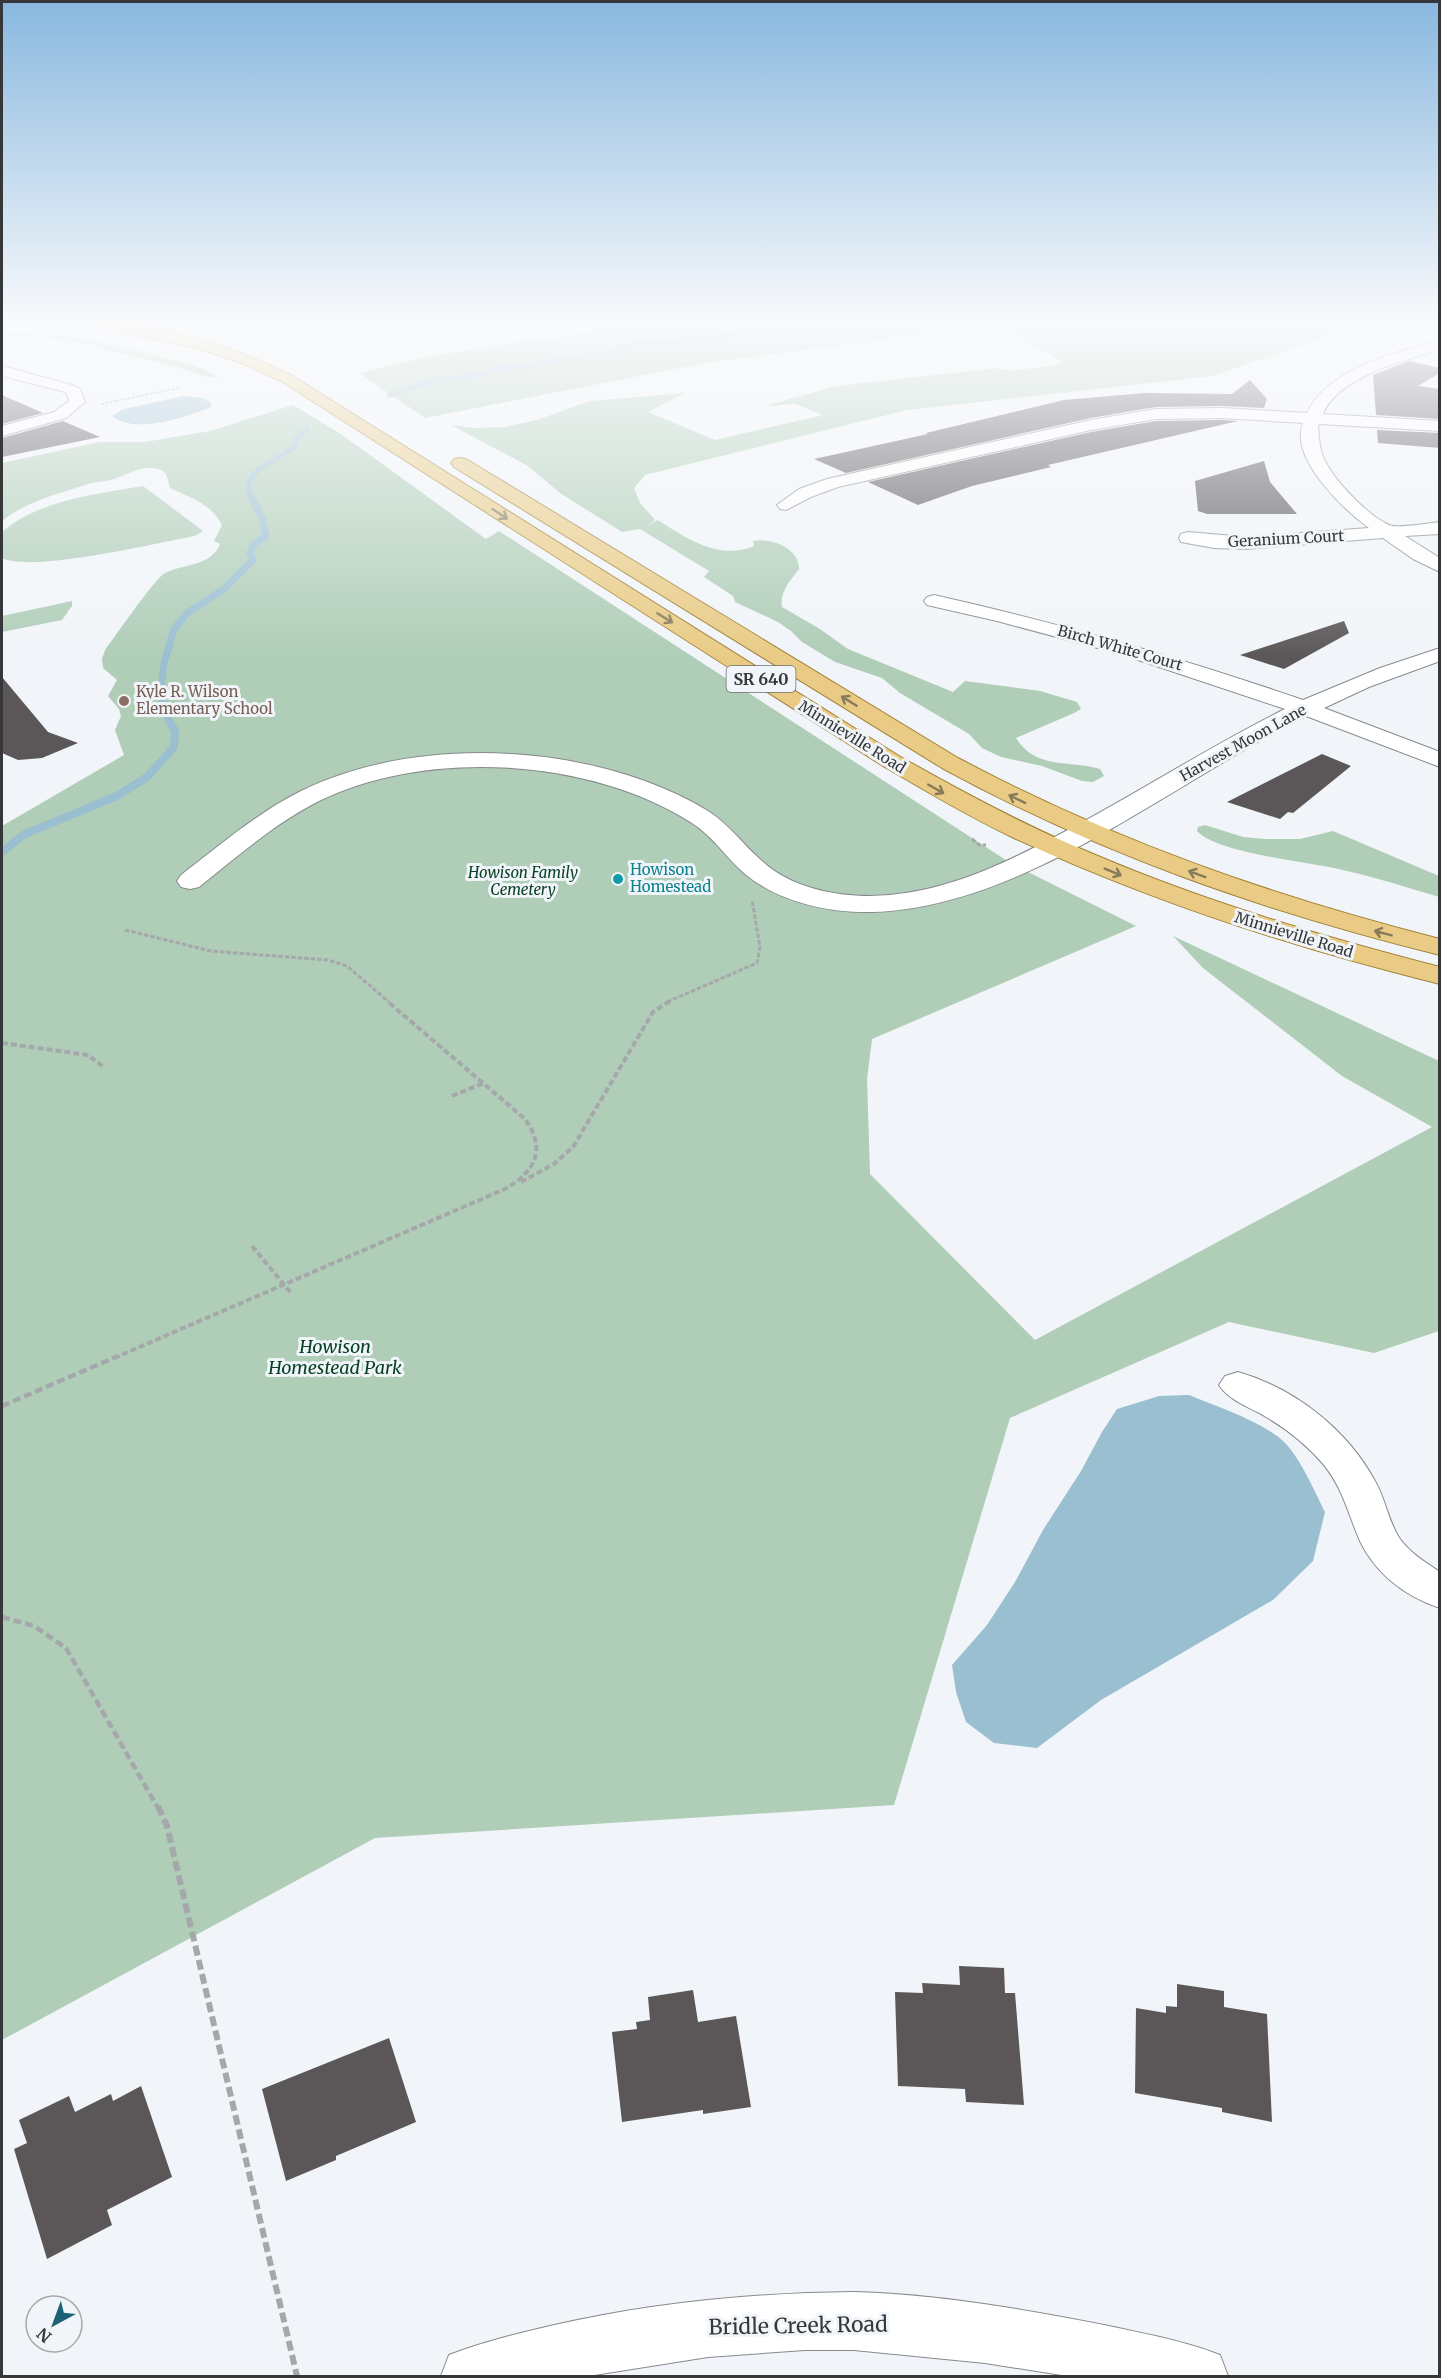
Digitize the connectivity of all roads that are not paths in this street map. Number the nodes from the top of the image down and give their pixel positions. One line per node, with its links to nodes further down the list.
1 (379, 437): 15 (main road, Minnieville Road / SR 640, one-way to 15)
2 (1041, 437): 5 (street)
3 (1311, 437): 7 (street)
4 (445, 454): 14 (main road, Minnieville Road / SR 640, one-way to 4)
5 (786, 505)
6 (1440, 528): 7 (street, Geranium Court)
7 (1384, 532): 8 (street, Geranium Court); 9 (street)
8 (1188, 538)
9 (1440, 566)
10 (934, 601): 12 (street, Birch White Court)
11 (1440, 654): 12 (street, Harvest Moon Lane)
12 (1303, 708): 13 (street, Birch White Court); 14 (street, Harvest Moon Lane)
13 (1440, 760)
14 (1086, 831): 15 (street, Harvest Moon Lane); 17 (main road, Minnieville Road / SR 640, one-way to 14)
15 (1055, 847): 16 (street, Harvest Moon Lane); 18 (main road, Minnieville Road / SR 640, one-way to 18)
16 (190, 881)
17 (1440, 947)
18 (1440, 976)
19 (1238, 1385): 20 (street)
20 (1440, 1592)
21 (569, 2363): 22 (street, Bridle Creek Road); 23 (street, Bridle Creek Road)
22 (470, 2376)
23 (1199, 2376)

